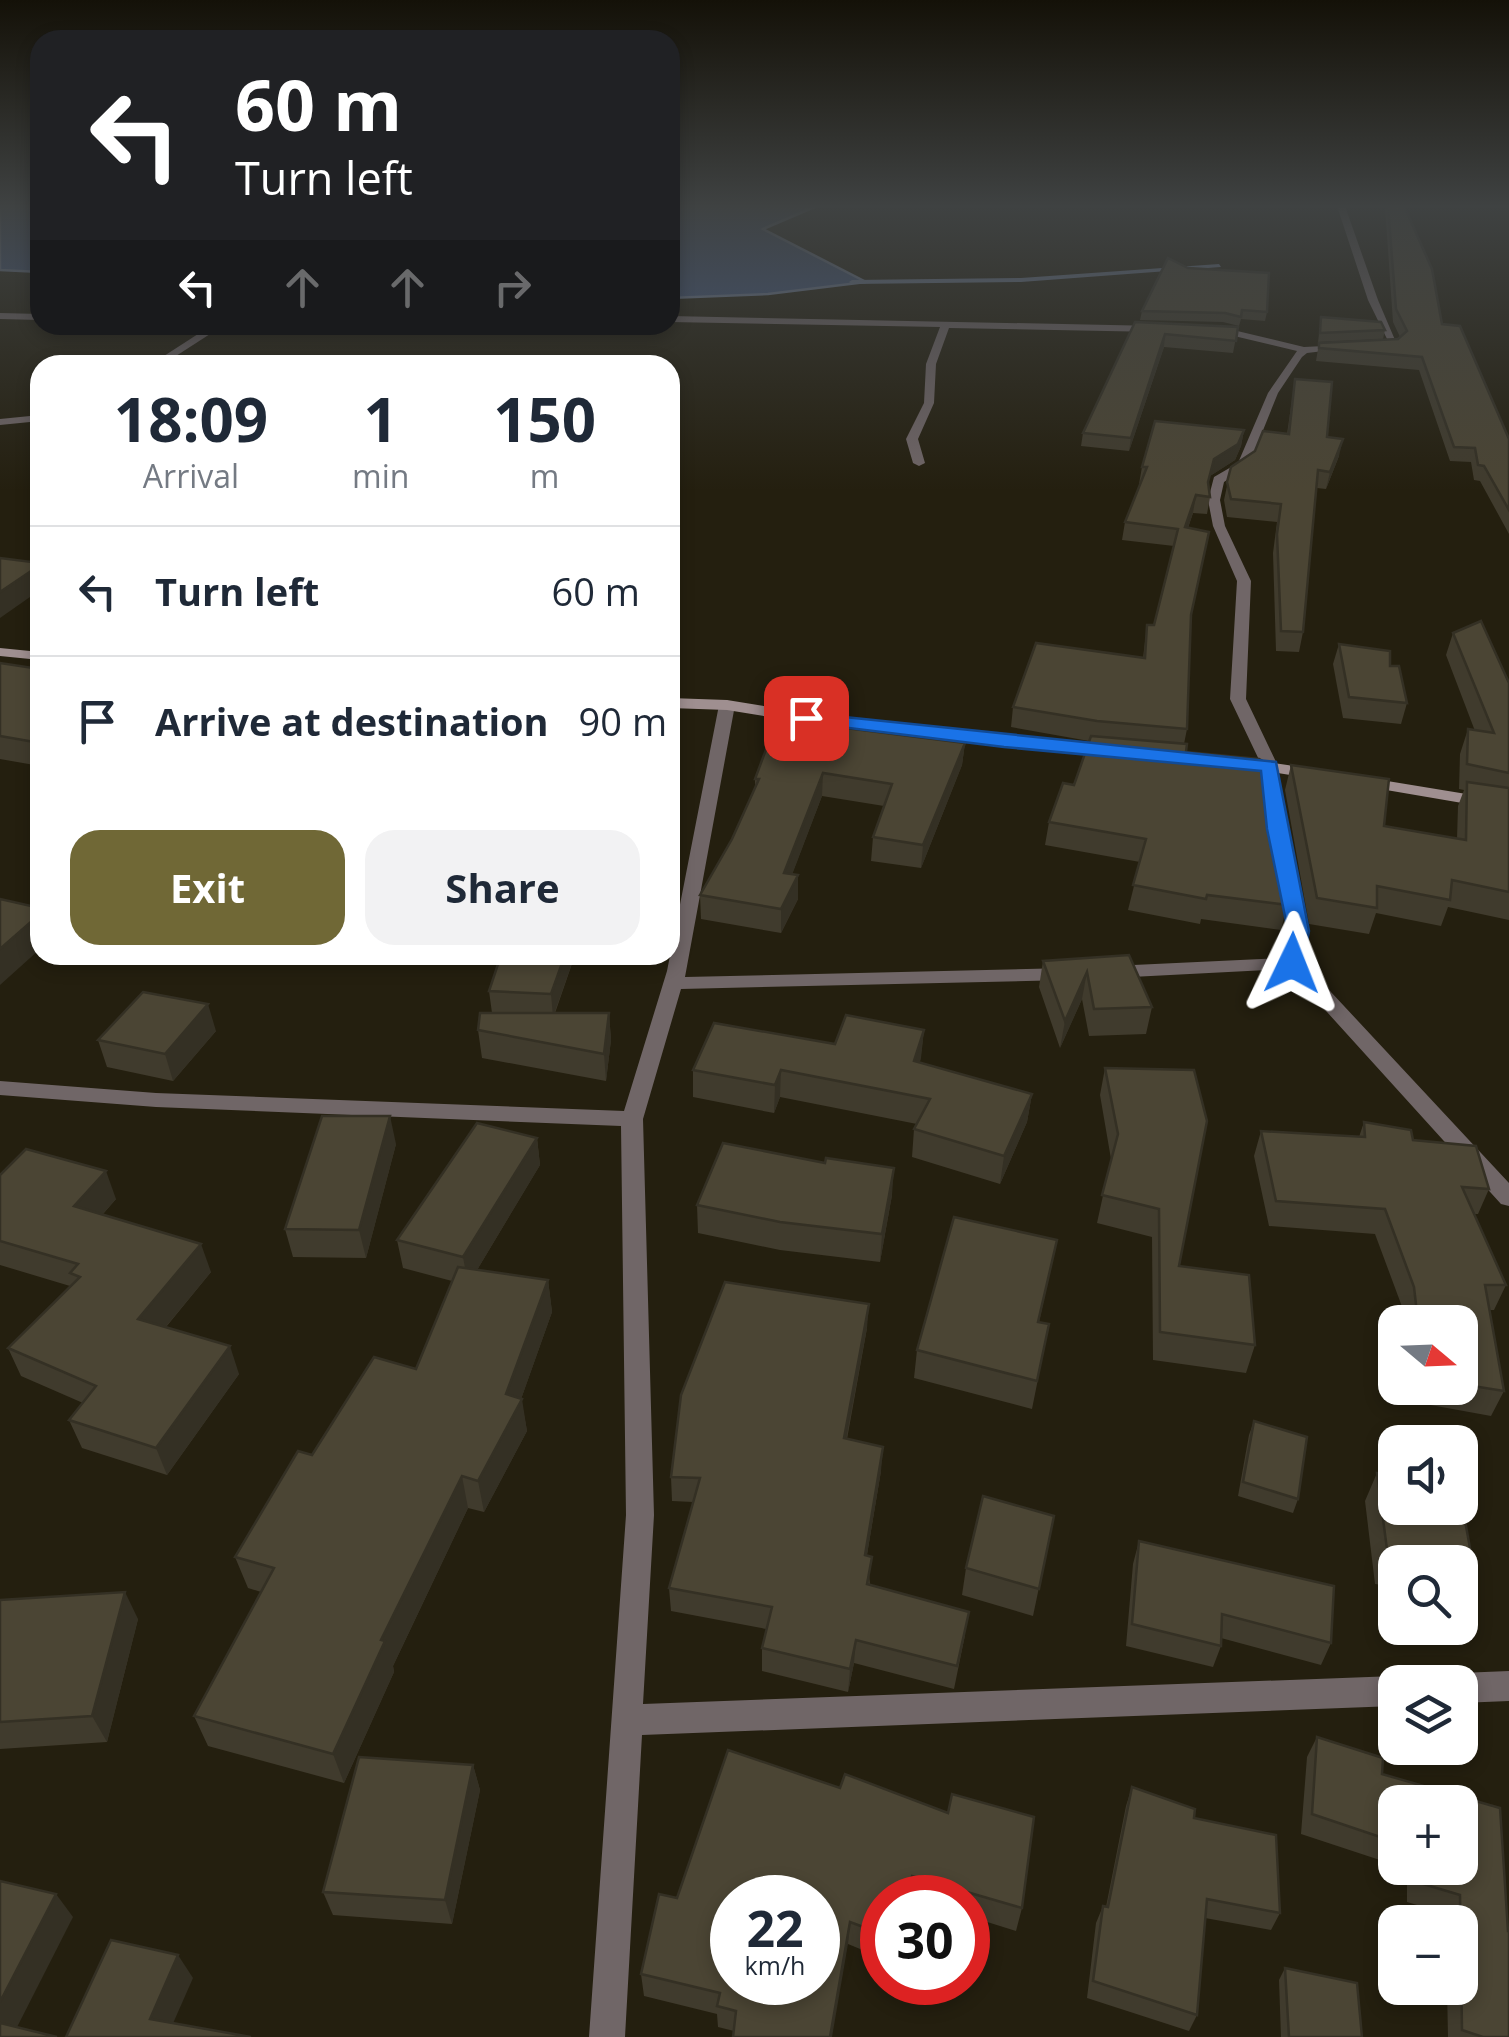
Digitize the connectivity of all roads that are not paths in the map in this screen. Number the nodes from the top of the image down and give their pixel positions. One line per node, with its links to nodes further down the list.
1 (1374, 301): 9 (street)
2 (0, 316): 3 (street)
3 (30, 317)
4 (680, 319): 5 (street)
5 (946, 324): 7 (street); 13 (street)
6 (1204, 328): 9 (street)
7 (1165, 329)
8 (203, 335): 10 (street)
9 (1304, 350): 20 (street)
10 (171, 355)
11 (30, 419): 12 (street)
12 (0, 422)
13 (918, 463)
14 (0, 652): 15 (main road)
15 (30, 655)
16 (680, 703): 17 (main road)
17 (728, 705): 18 (main road); 22 (street)
18 (1137, 754)
19 (1213, 761): 20 (main road)
20 (1270, 766): 21 (main road); 23 (street)
21 (1509, 806)
22 (680, 953)
23 (1292, 963): 25 (street); 28 (street)
24 (678, 965): 25 (street)
25 (674, 984): 27 (street)
26 (0, 1088): 27 (street)
27 (632, 1118): 32 (street)
28 (1509, 1198)
29 (1509, 1686): 30 (street)
30 (1478, 1687)
31 (1378, 1691): 32 (street)
32 (627, 1720): 33 (street)
33 (607, 2037)

